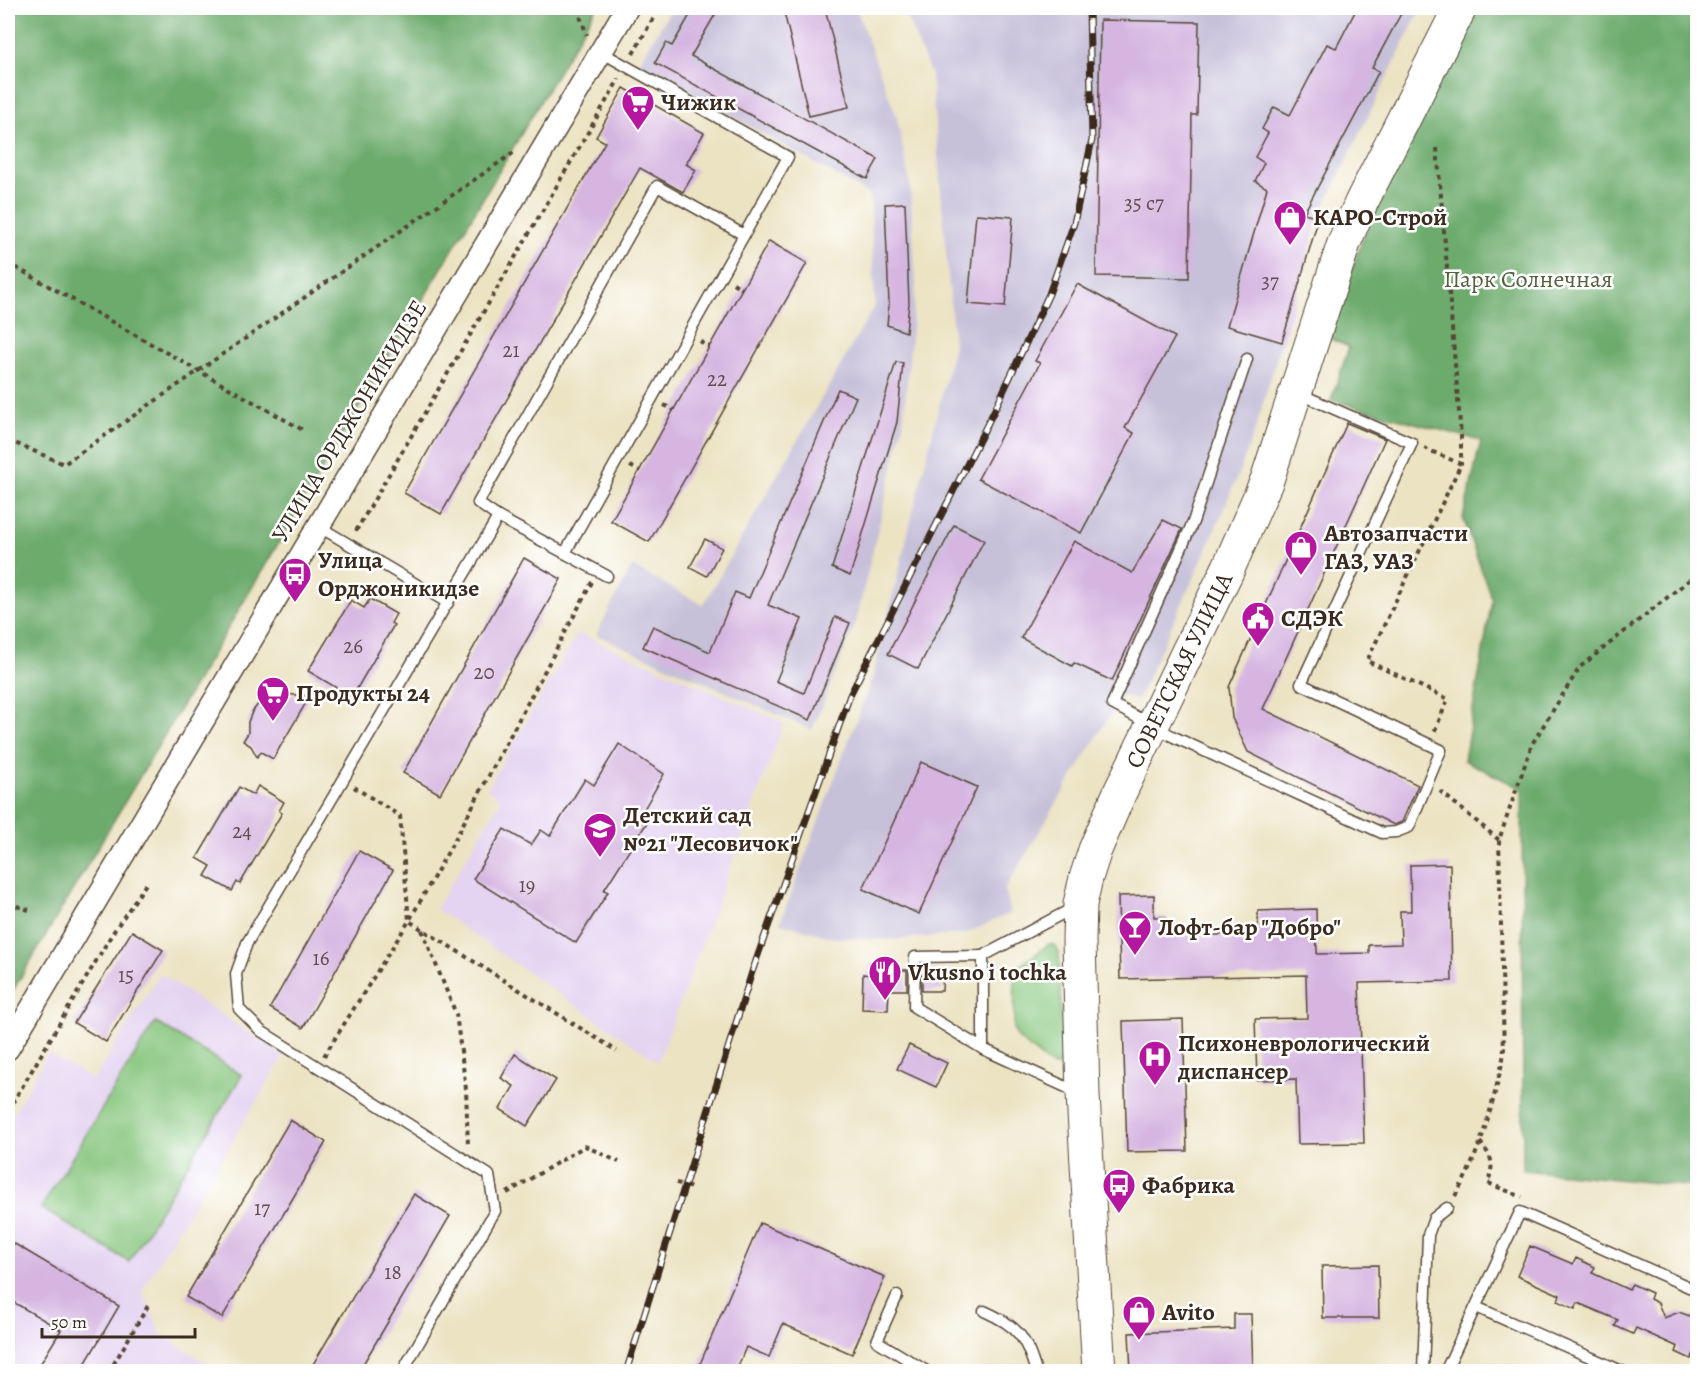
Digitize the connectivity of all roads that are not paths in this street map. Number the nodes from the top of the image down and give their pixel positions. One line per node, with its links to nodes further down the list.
1 (627, 8): 3 (street, УЛИЦА ОРДЖОНИКИДЗЕ)
2 (1460, 8): 6 (main road, СОВЕТСКАЯ УЛИЦА)
3 (601, 52): 4 (lane); 8 (street, УЛИЦА ОРДЖОНИКИДЗЕ)
4 (744, 235): 7 (lane); 9 (lane)
5 (1247, 359): 12 (lane)
6 (1296, 392): 12 (main road, СОВЕТСКАЯ УЛИЦА); 12 (lane)
7 (498, 517): 9 (lane); 11 (lane)
8 (318, 525): 11 (lane); 15 (street, УЛИЦА ОРДЖОНИКИДЗЕ)
9 (565, 553): 10 (lane)
10 (602, 574)
11 (448, 603): 23 (lane)
12 (1151, 726): 13 (main road, СОВЕТСКАЯ УЛИЦА)
13 (1080, 904): 14 (lane); 17 (main road, СОВЕТСКАЯ УЛИЦА)
14 (983, 956): 16 (lane); 16 (lane)
15 (8, 1048)
16 (983, 1049): 17 (lane)
17 (1083, 1095): 26 (main road, СОВЕТСКАЯ УЛИЦА)
18 (1447, 1208): 27 (lane)
19 (1698, 1292): 21 (lane)
20 (897, 1296): 24 (lane)
21 (1476, 1307): 28 (lane); 29 (lane)
22 (984, 1311): 25 (lane)
23 (402, 1371)
24 (928, 1371)
25 (1036, 1371)
26 (1099, 1371)
27 (1423, 1371)
28 (1445, 1371)
29 (1624, 1371)

